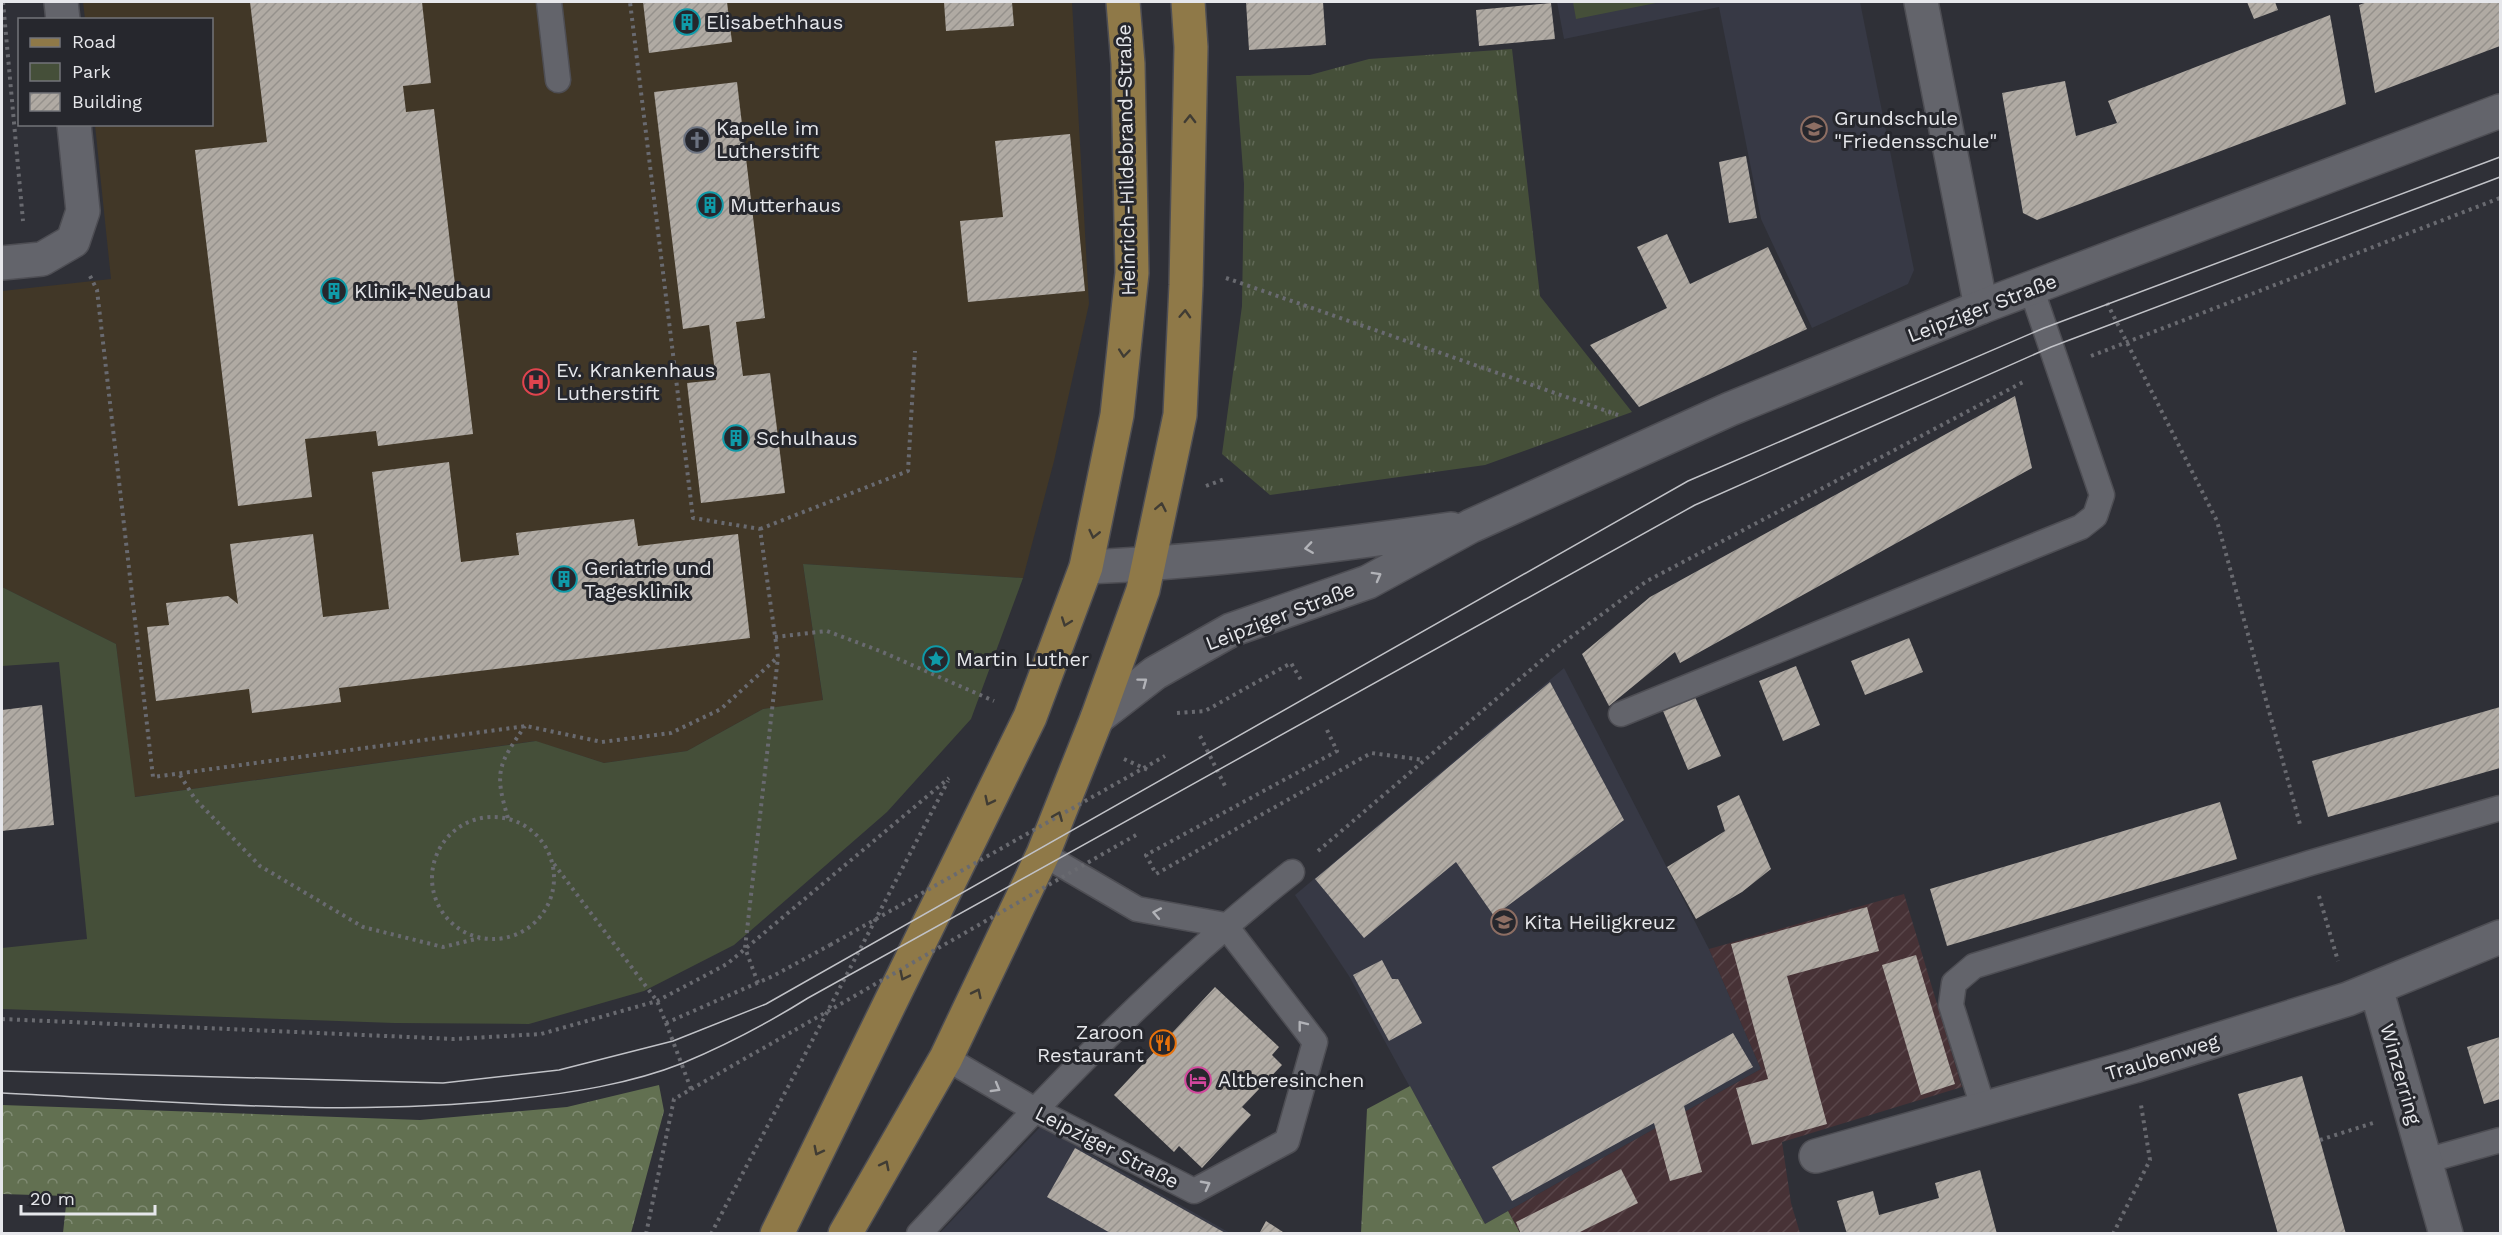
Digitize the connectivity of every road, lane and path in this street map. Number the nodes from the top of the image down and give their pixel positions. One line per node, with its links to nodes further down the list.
1 (3, 2): 13 (path)
2 (61, 2): 8 (street)
3 (549, 2): 9 (lane)
4 (630, 2): 24 (path)
5 (1123, 2): 26 (main road, Heinrich-Hildebrand-Straße, one-way to 26)
6 (1188, 2): 25 (main road, one-way to 6)
7 (1921, 2): 18 (street)
8 (63, 18)
9 (558, 80)
10 (2500, 111): 15 (street, Leipziger Straße)
11 (74, 126): 13 (street)
12 (2500, 198): 19 (path)
13 (74, 242): 14 (street); 39 (path)
14 (2, 263)
15 (2089, 268): 17 (street, Leipziger Straße); 19 (path)
16 (1224, 278): 22 (path)
17 (2031, 288): 18 (street, Leipziger Straße); 21 (lane)
18 (1981, 307): 23 (street, Leipziger Straße)
19 (2126, 344): 21 (path); 45 (path)
20 (915, 351): 24 (path)
21 (2058, 368): 32 (lane); 38 (path)
22 (1619, 415)
23 (1471, 526): 25 (street, Leipziger Straße, one-way to 25); 33 (street, Leipziger Straße, one-way to 23)
24 (760, 529): 27 (path)
25 (1150, 564): 26 (street, Leipziger Straße); 33 (main road)
26 (1086, 567): 69 (main road, one-way to 69)
27 (775, 637): 28 (path); 30 (path)
28 (778, 657): 34 (path); 51 (path)
29 (1301, 680): 31 (path)
30 (989, 699)
31 (1177, 713)
32 (1621, 714)
33 (1097, 718): 44 (main road, one-way to 33)
34 (525, 726): 39 (path); 42 (path)
35 (1327, 730): 38 (path)
36 (1200, 736): 40 (path)
37 (1165, 756): 52 (path, bridge)
38 (1424, 760): 47 (path)
39 (180, 775): 50 (path)
40 (1225, 786)
41 (2500, 808): 45 (lane)
42 (508, 818): 46 (path); 50 (path)
43 (1136, 835): 59 (path, bridge)
44 (1043, 854): 48 (lane, one-way to 44); 57 (main road, one-way to 44)
45 (2310, 863): 53 (path); 60 (lane)
46 (554, 864): 50 (path); 54 (path)
47 (1292, 872): 48 (lane)
48 (1225, 925): 61 (lane); 61 (lane, Leipziger Straße, one-way to 48)
49 (2500, 937): 53 (street, Traubenweg)
50 (481, 938)
51 (746, 948): 52 (path); 54 (path); 68 (path)
52 (758, 983): 56 (path)
53 (2362, 993): 58 (street, Traubenweg); 62 (street, Winzerring)
54 (657, 1000): 55 (path); 56 (path)
55 (2, 1019)
56 (666, 1023): 59 (path)
57 (946, 1058): 61 (lane, Leipziger Straße, one-way to 61); 70 (main road, one-way to 57)
58 (2134, 1066): 60 (street, Traubenweg); 72 (path)
59 (691, 1089): 67 (path)
60 (1983, 1107): 65 (street, Traubenweg)
61 (1035, 1110): 71 (lane)
62 (2411, 1111): 63 (path); 66 (street, Winzerring)
63 (2320, 1140)
64 (2500, 1140): 66 (lane)
65 (1816, 1156)
66 (2426, 1161): 73 (street, Winzerring)
67 (646, 1233)
68 (711, 1233)
69 (777, 1233)
70 (845, 1233)
71 (919, 1233)
72 (2113, 1233)
73 (2446, 1233)

